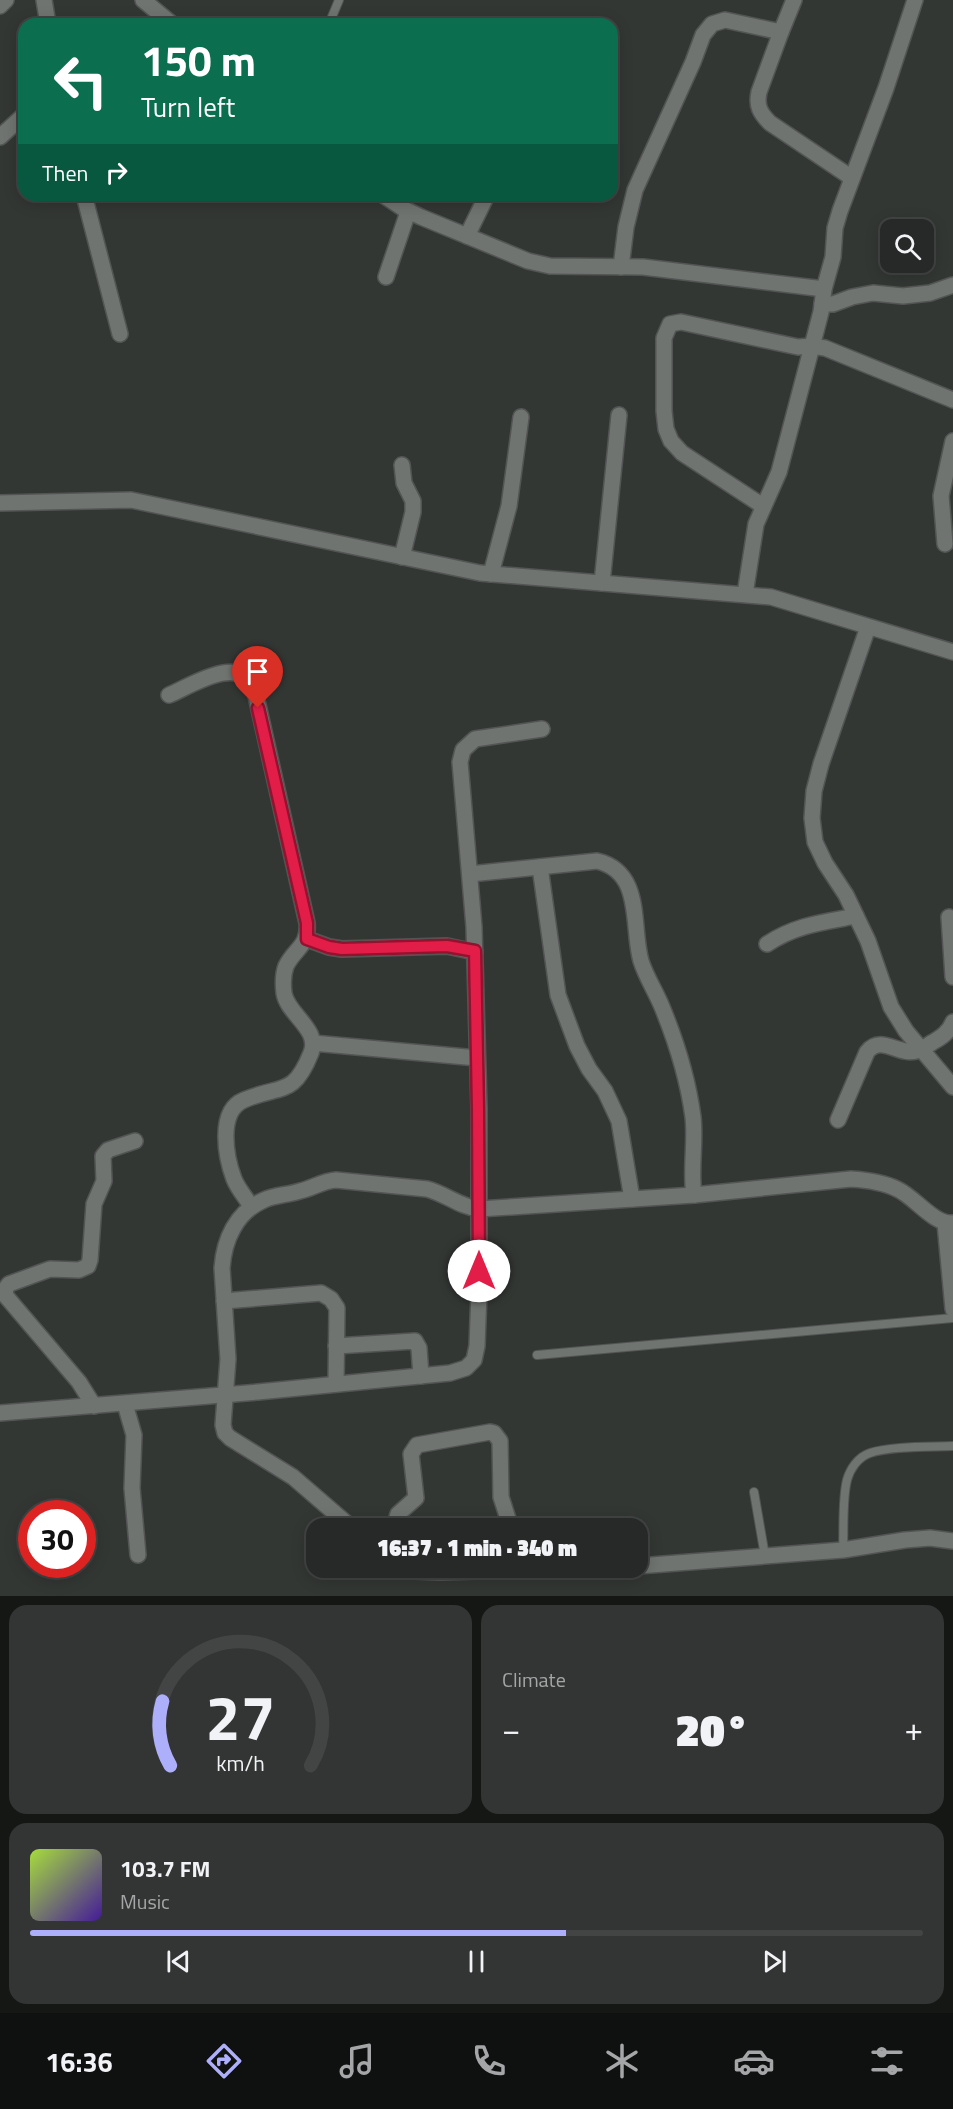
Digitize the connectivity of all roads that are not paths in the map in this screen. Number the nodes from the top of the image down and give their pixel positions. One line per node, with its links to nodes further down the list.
1 (6, 0): 7 (street)
2 (44, 0): 8 (street)
3 (143, 0): 9 (street)
4 (339, 0): 10 (lane)
5 (794, 0): 11 (street)
6 (915, 0): 14 (street)
7 (0, 6)
8 (47, 18)
9 (165, 18)
10 (332, 18)
11 (781, 32): 14 (street); 20 (street)
12 (18, 120): 13 (street)
13 (0, 136)
14 (852, 178): 23 (street)
15 (86, 201): 24 (street)
16 (392, 201): 18 (street)
17 (485, 201): 19 (street)
18 (408, 212): 19 (street); 21 (street)
19 (467, 236): 20 (street)
20 (621, 267): 23 (street)
21 (387, 276)
22 (953, 285): 23 (street)
23 (823, 297): 25 (street)
24 (120, 334)
25 (812, 346): 26 (street); 32 (street); 32 (street)
26 (953, 400)
27 (619, 415): 37 (street)
28 (521, 417): 36 (street)
29 (953, 441): 33 (street)
30 (402, 465): 35 (street)
31 (0, 503): 35 (street)
32 (764, 506): 38 (street)
33 (947, 506): 34 (street)
34 (945, 544)
35 (402, 556): 36 (street)
36 (492, 574): 37 (street)
37 (602, 582): 38 (street)
38 (745, 594): 39 (street)
39 (868, 627): 40 (street); 45 (street)
40 (953, 652)
41 (169, 695): 47 (street)
42 (542, 729): 44 (street)
43 (540, 867): 44 (street); 58 (street); 59 (street)
44 (470, 874): 49 (street)
45 (856, 916): 48 (street); 53 (street)
46 (949, 917): 50 (street)
47 (307, 939): 49 (street); 52 (street)
48 (767, 944)
49 (475, 951): 54 (street)
50 (953, 977)
51 (953, 1022): 53 (street)
52 (313, 1043): 54 (street); 60 (street)
53 (921, 1049): 55 (street); 56 (street)
54 (477, 1058): 61 (street)
55 (953, 1087)
56 (838, 1120)
57 (135, 1141): 72 (street)
58 (694, 1195): 59 (street); 62 (street)
59 (632, 1198): 61 (street)
60 (251, 1206): 61 (street); 63 (street)
61 (479, 1209): 68 (street)
62 (949, 1223): 64 (street)
63 (224, 1301): 66 (street); 70 (street)
64 (953, 1301)
65 (953, 1317): 67 (lane)
66 (336, 1346): 68 (street); 69 (street)
67 (537, 1355)
68 (422, 1376): 69 (street)
69 (336, 1384): 70 (street)
70 (225, 1395): 71 (street); 76 (street)
71 (125, 1404): 72 (street); 81 (street)
72 (94, 1406): 73 (street)
73 (0, 1413)
74 (953, 1446): 80 (lane)
75 (754, 1492): 82 (lane)
76 (340, 1518)
77 (397, 1518): 78 (street)
78 (508, 1518)
79 (953, 1541): 80 (street)
80 (843, 1550): 82 (street)
81 (138, 1556)
82 (765, 1556): 83 (street)
83 (648, 1565)

